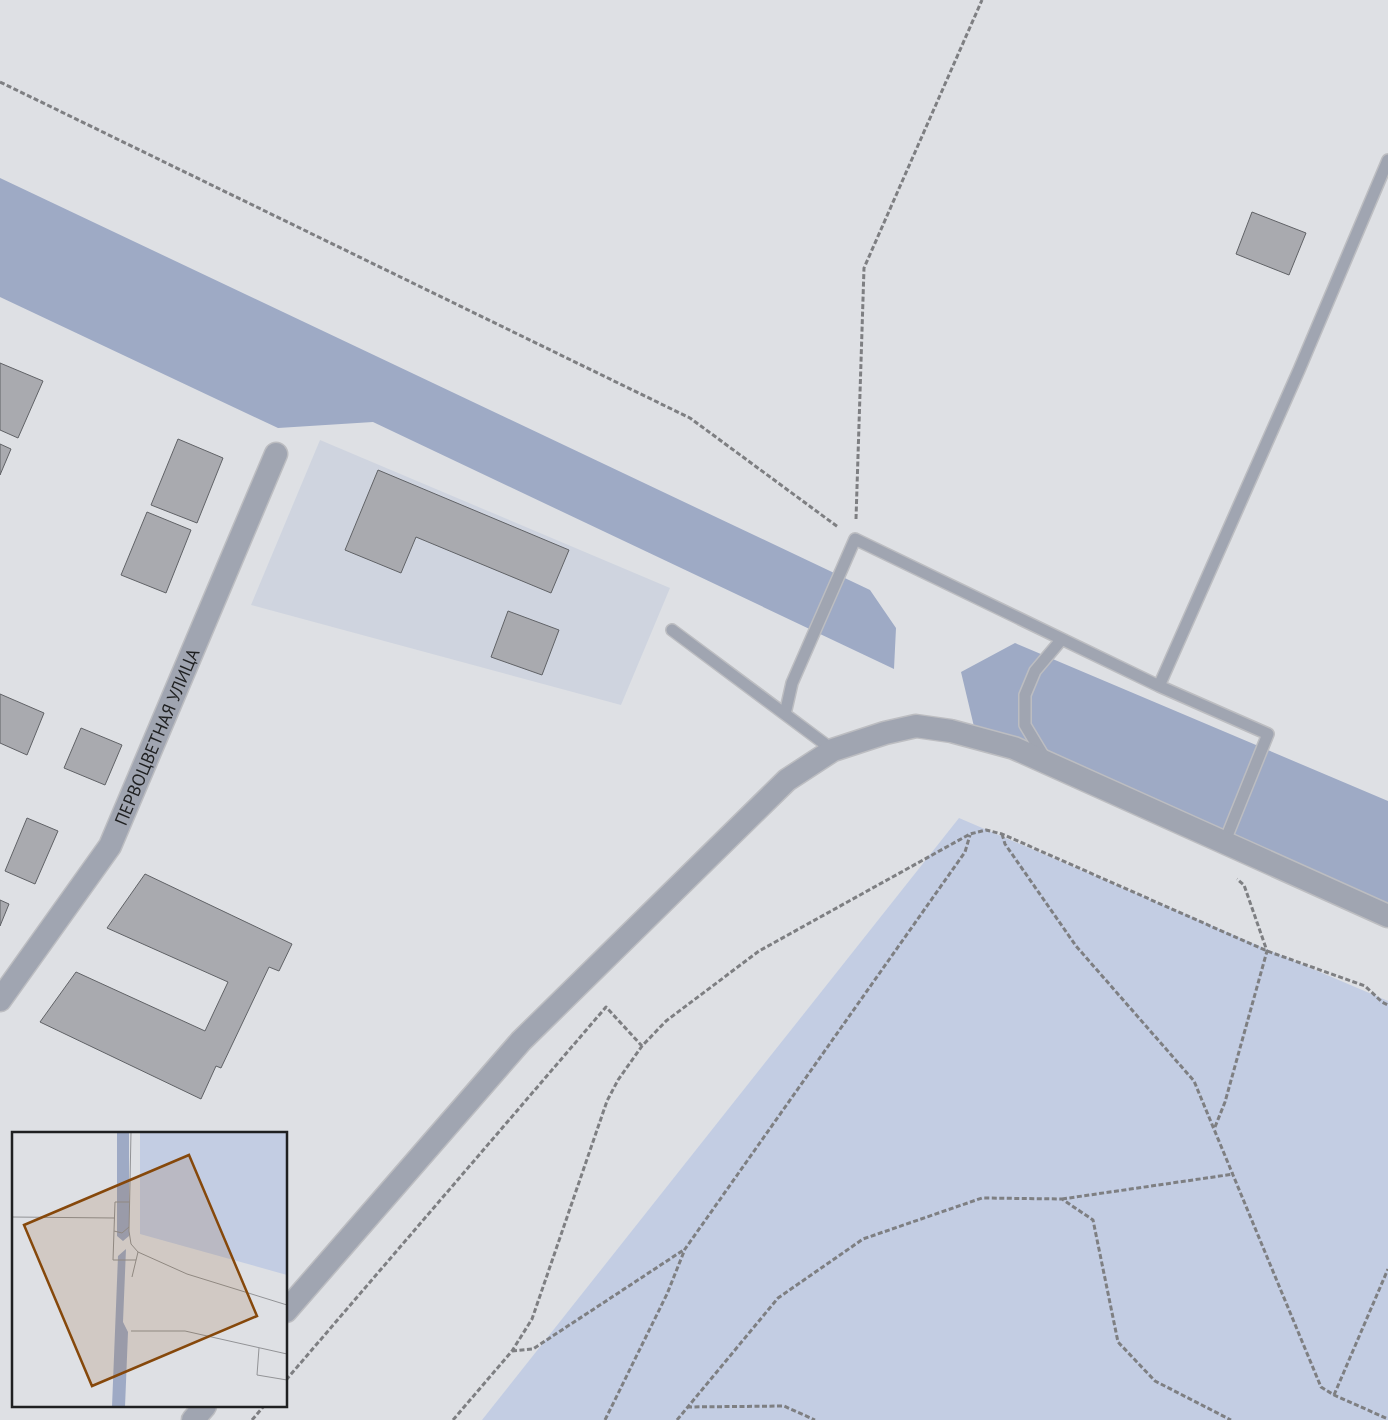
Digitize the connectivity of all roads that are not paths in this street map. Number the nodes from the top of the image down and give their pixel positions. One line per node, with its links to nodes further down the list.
1 (1388, 160): 5 (lane)
2 (276, 454): 11 (street, ПЕРВОЦВЕТНАЯ УЛИЦА)
3 (672, 630): 6 (lane)
4 (1062, 639): 5 (lane); 6 (lane); 8 (lane)
5 (1159, 686): 9 (lane)
6 (784, 714): 7 (lane)
7 (833, 750): 8 (street); 12 (street)
8 (1048, 763): 9 (street)
9 (1225, 841): 10 (street)
10 (1388, 916)
11 (0, 1000)
12 (288, 1309)
13 (203, 1408): 14 (street)
14 (194, 1420)

